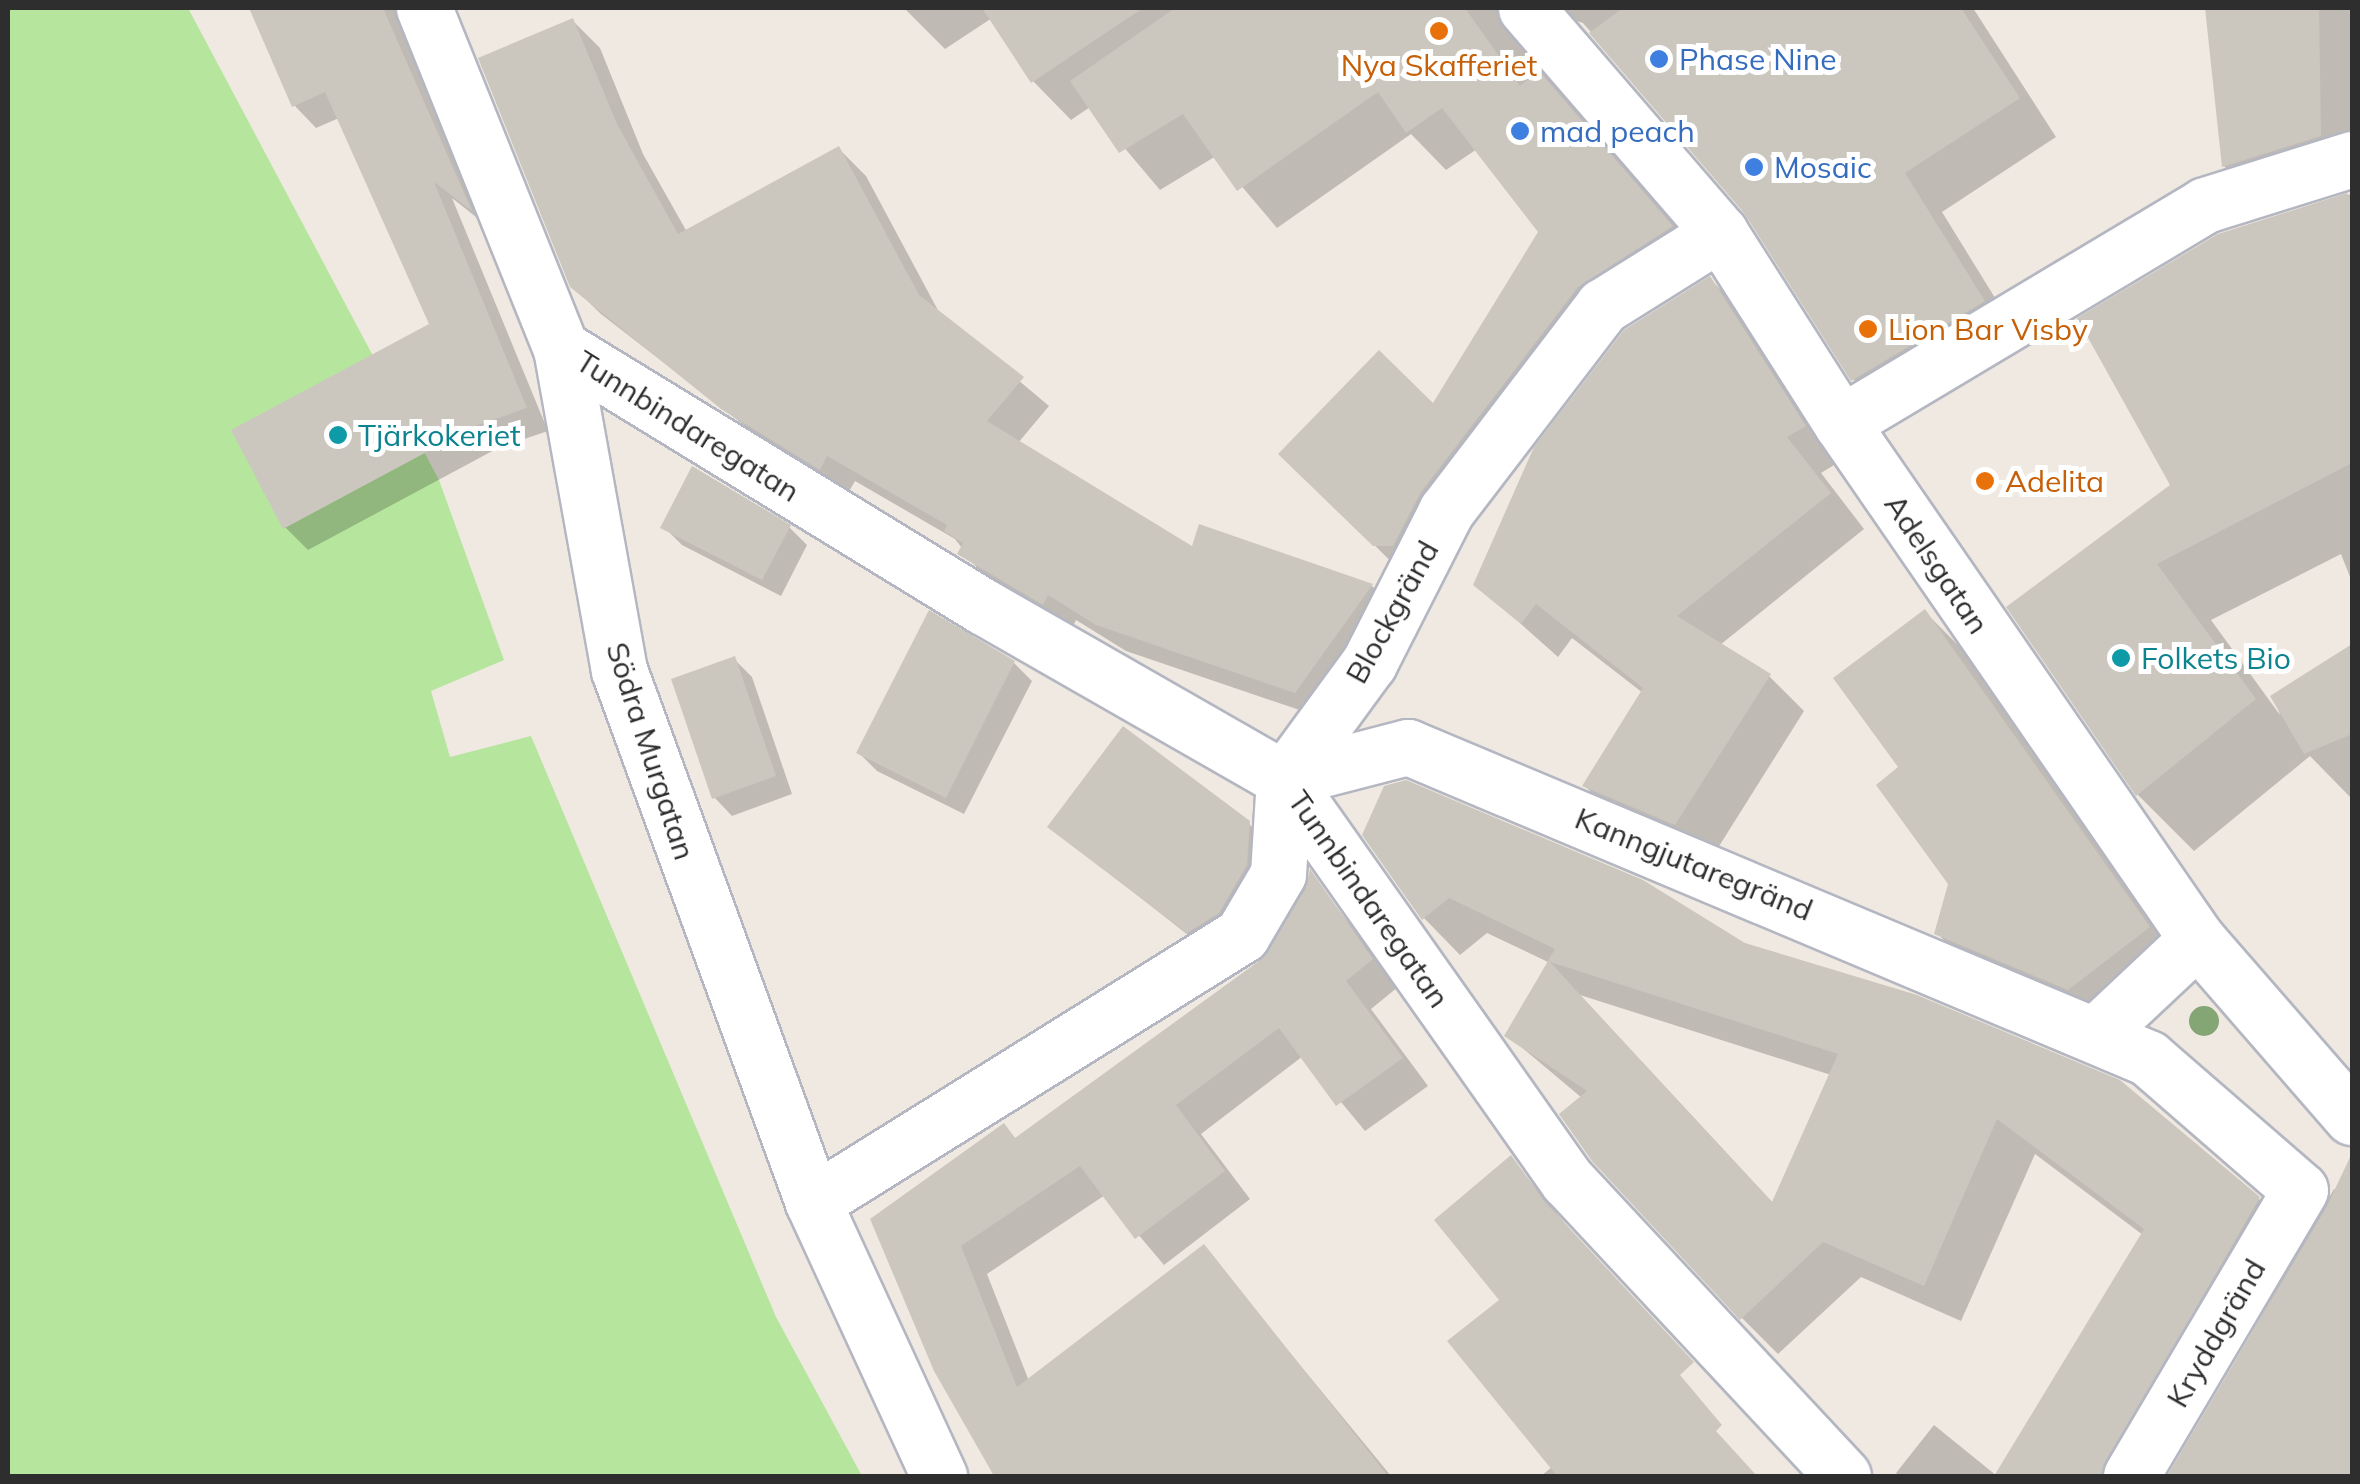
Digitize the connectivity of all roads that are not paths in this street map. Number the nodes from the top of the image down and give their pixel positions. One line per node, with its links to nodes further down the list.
1 (424, 8): 5 (street, Södra Murgatan)
2 (1526, 8): 4 (street, Adelsgatan)
3 (2352, 159): 6 (street)
4 (1720, 233): 6 (street, Adelsgatan); 7 (street, Blockgränd)
5 (561, 348): 7 (street, Tunnbindaregatan); 12 (street, Södra Murgatan)
6 (1841, 423): 8 (street, Adelsgatan)
7 (1284, 780): 9 (street, Kanngjutaregränd); 12 (street); 14 (street, Tunnbindaregatan)
8 (2197, 939): 9 (street); 10 (street, Adelsgatan)
9 (2097, 1033): 11 (street, Kanngjutaregränd)
10 (2352, 1118)
11 (2300, 1190): 15 (street, Kryddgränd)
12 (813, 1202): 13 (street, Södra Murgatan)
13 (939, 1476)
14 (1843, 1476)
15 (2131, 1476)

